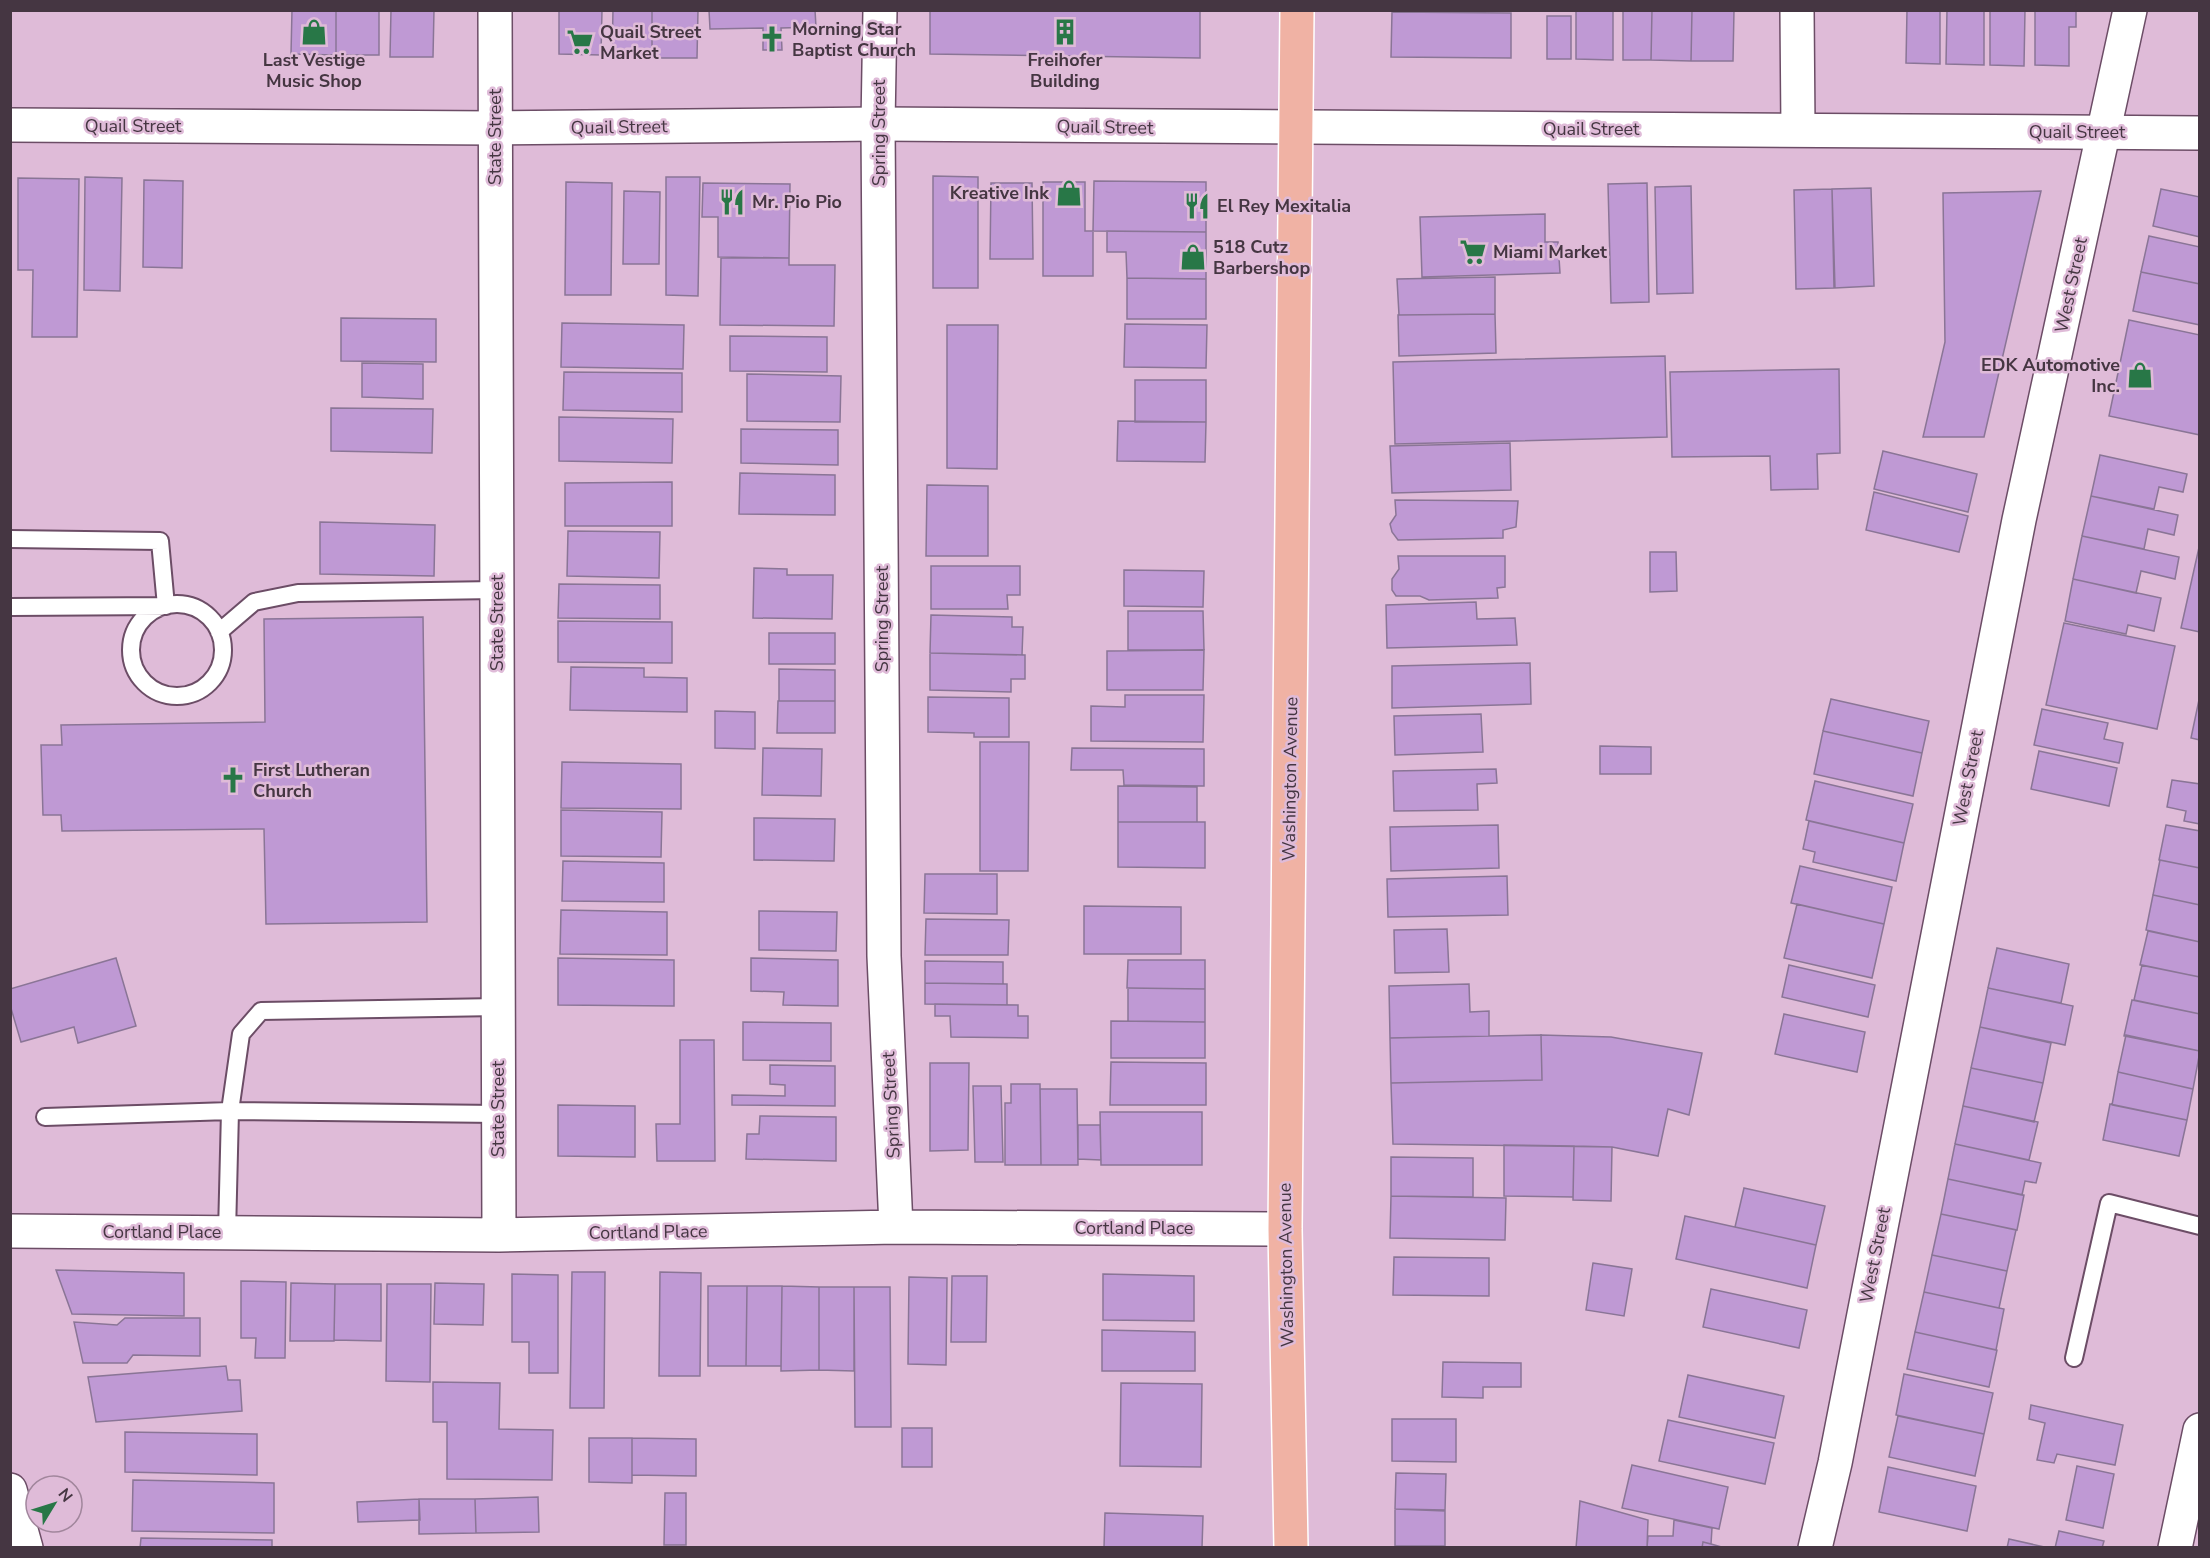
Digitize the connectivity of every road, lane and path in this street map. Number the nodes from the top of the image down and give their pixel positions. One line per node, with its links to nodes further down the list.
1 (495, 10): 8 (street, State Street)
2 (880, 10): 7 (street, Spring Street)
3 (1297, 10): 9 (main road, Washington Avenue)
4 (1797, 10): 10 (street)
5 (2130, 10): 11 (street, West Street)
6 (10, 124): 8 (street, Quail Street)
7 (878, 124): 8 (street, Quail Street); 9 (street, Quail Street); 23 (street, Spring Street)
8 (495, 128): 14 (street, State Street)
9 (1297, 129): 10 (street, Quail Street); 24 (main road, Washington Avenue)
10 (1798, 129): 11 (street, Quail Street)
11 (2104, 133): 12 (street, Quail Street); 33 (street, West Street)
12 (2199, 133)
13 (10, 539): 15 (lane)
14 (496, 590): 17 (lane); 18 (street, State Street)
15 (166, 606): 16 (lane); 17 (lane); 17 (lane)
16 (10, 607)
17 (219, 632)
18 (498, 1007): 19 (lane); 20 (street, State Street)
19 (230, 1111): 20 (lane); 21 (lane); 26 (lane)
20 (498, 1114): 27 (street, State Street)
21 (45, 1117)
22 (2199, 1226): 28 (lane)
23 (896, 1227): 24 (street, Cortland Place); 27 (street, Cortland Place)
24 (1285, 1229): 32 (main road, Washington Avenue)
25 (10, 1231): 26 (street, Cortland Place)
26 (227, 1233): 27 (street, Cortland Place)
27 (499, 1235)
28 (2074, 1358)
29 (2199, 1430): 34 (street)
30 (10, 1490): 31 (street)
31 (26, 1548)
32 (1291, 1548)
33 (1815, 1548)
34 (2175, 1548)

